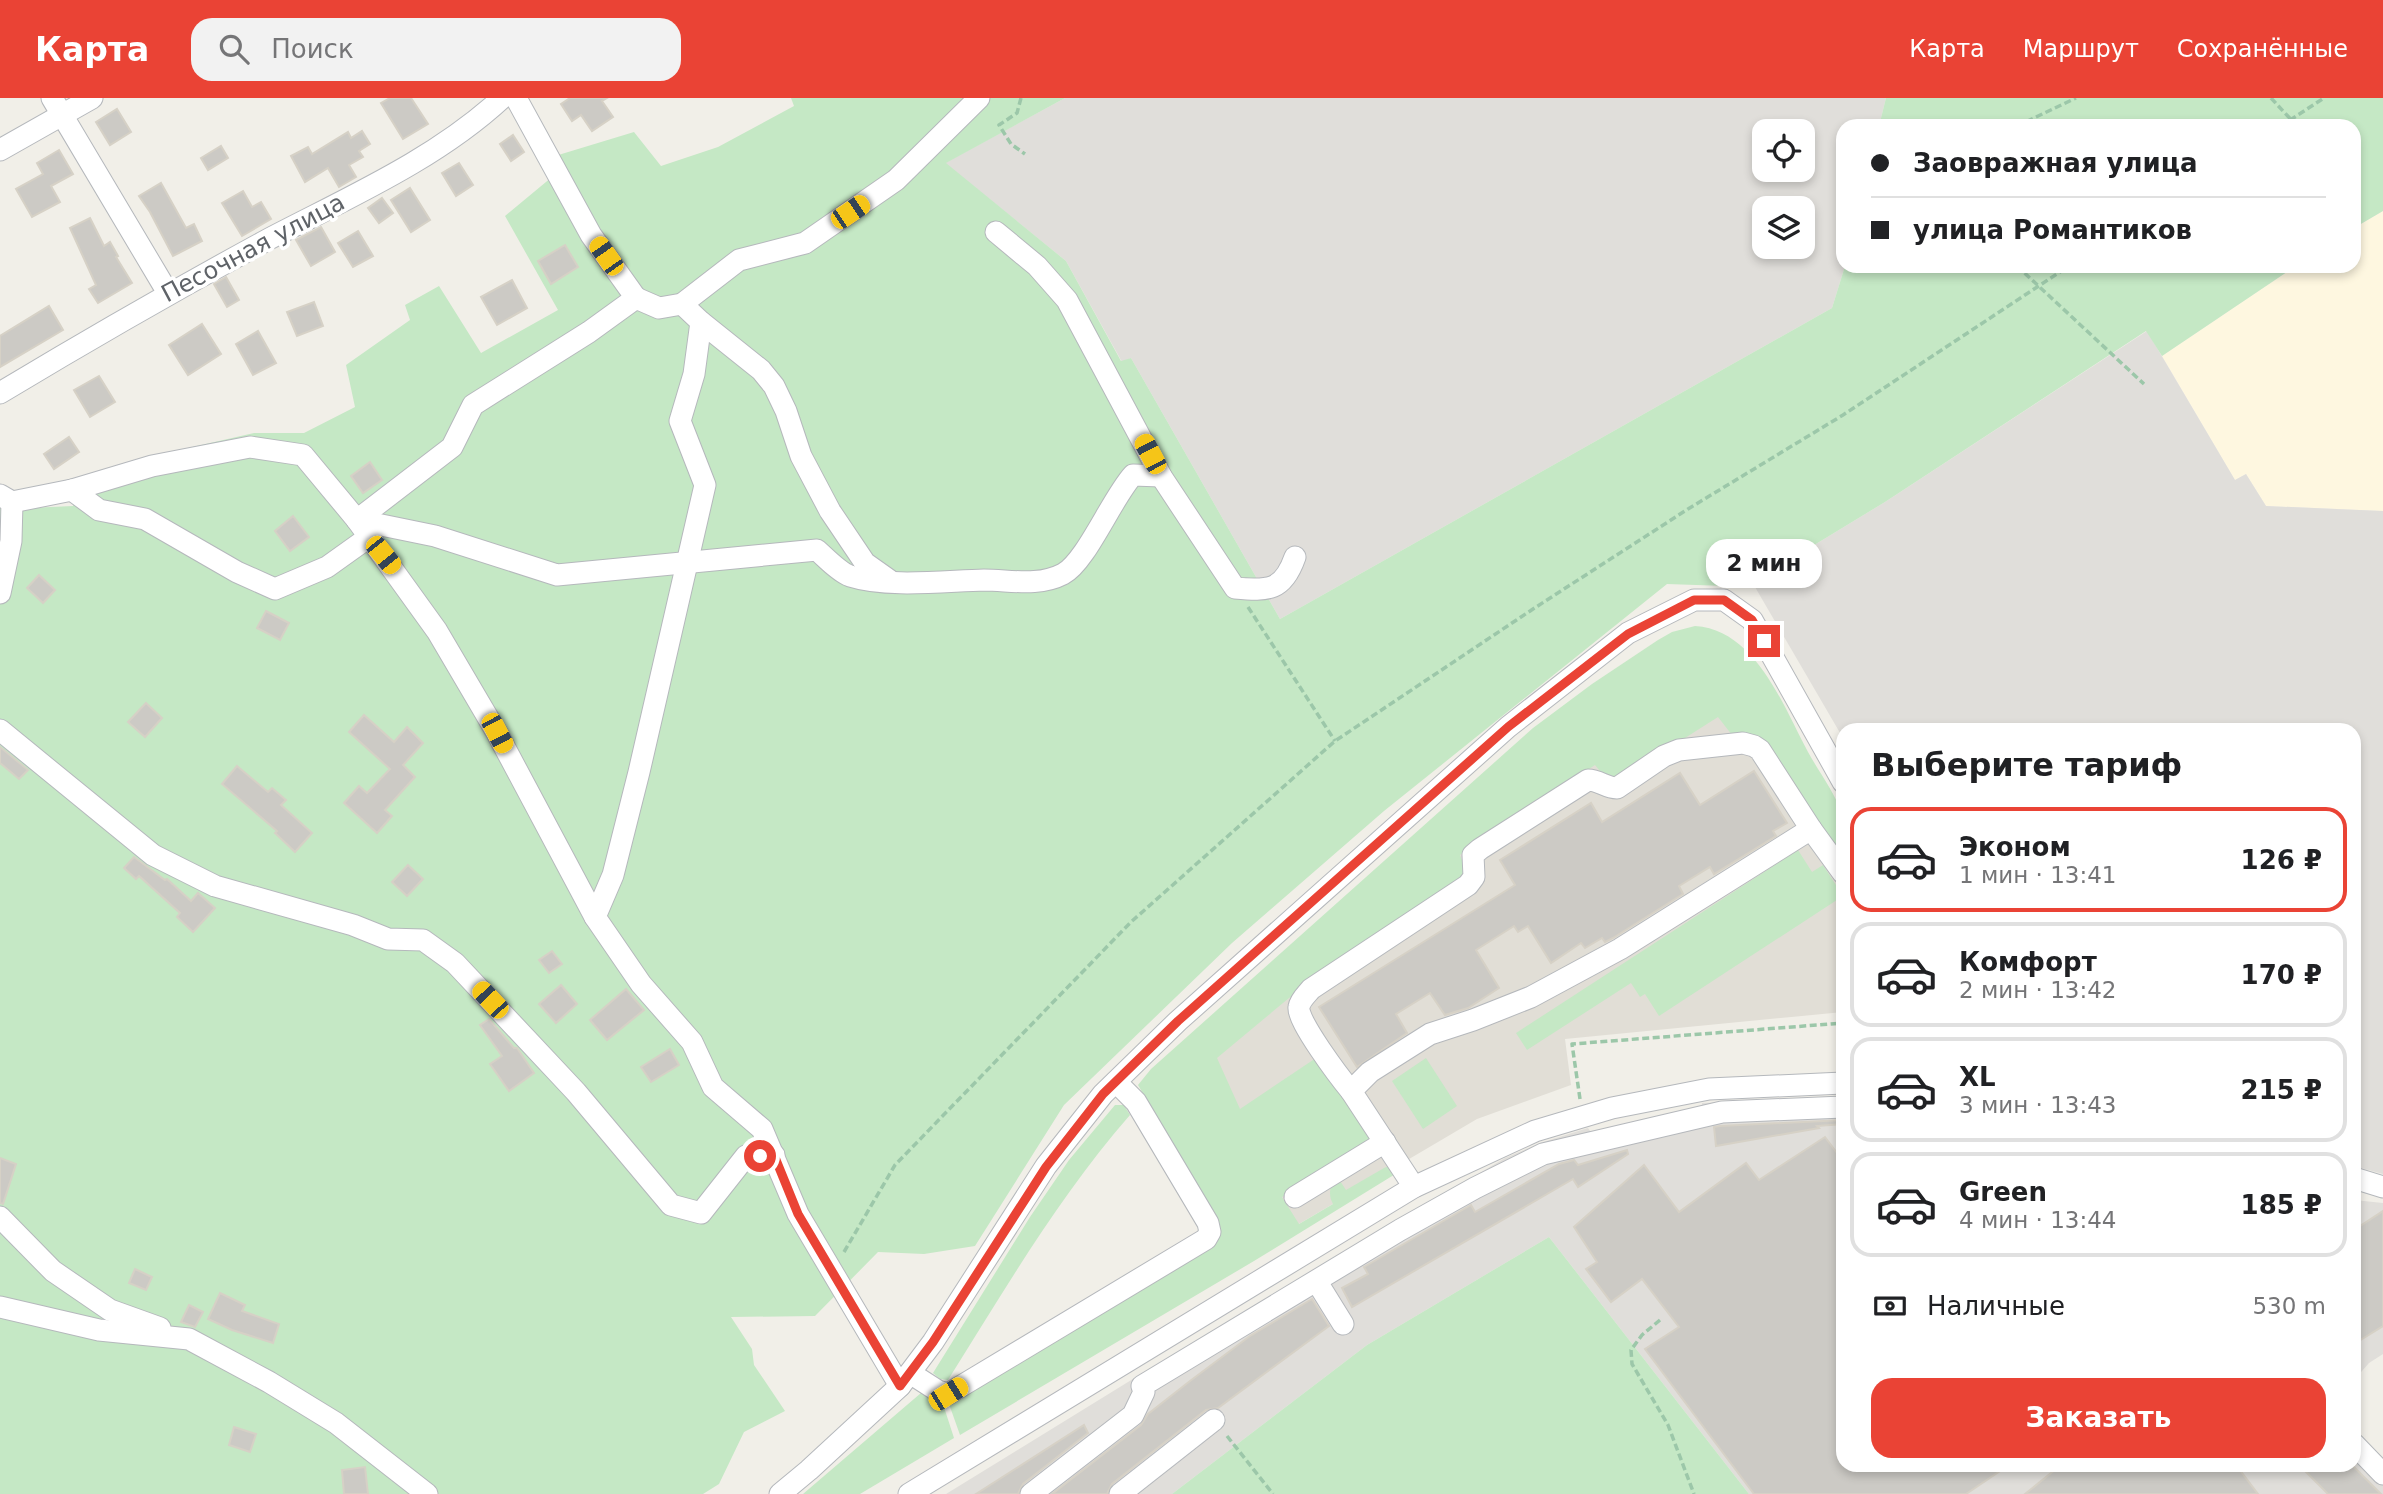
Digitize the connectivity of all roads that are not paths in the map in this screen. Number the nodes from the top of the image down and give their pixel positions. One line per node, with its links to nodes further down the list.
1 (92, 98): 5 (street)
2 (502, 98): 8 (street, Песочная улица)
3 (516, 98): 9 (street)
4 (979, 98): 10 (street)
5 (57, 107): 6 (street); 8 (street)
6 (0, 150)
7 (996, 232): 13 (street)
8 (168, 293): 12 (street, Песочная улица)
9 (636, 298): 10 (street); 16 (street)
10 (682, 304): 11 (street)
11 (701, 322): 18 (street); 19 (street)
12 (0, 393)
13 (1161, 476): 17 (street); 19 (street)
14 (72, 490): 15 (street); 16 (street); 16 (street)
15 (6, 499): 20 (street)
16 (363, 528): 18 (street); 25 (street)
17 (1295, 556)
18 (688, 563): 19 (street); 25 (street)
19 (892, 582)
20 (0, 593)
21 (0, 730): 31 (street)
22 (1836, 770): 26 (street)
23 (1811, 829): 24 (street); 28 (street); 28 (street)
24 (1836, 863)
25 (595, 917): 31 (street)
26 (1116, 1082): 41 (street); 41 (street)
27 (1836, 1083): 34 (street)
28 (1350, 1091): 30 (street)
29 (1836, 1107): 37 (street)
30 (1385, 1142): 34 (street); 35 (street)
31 (774, 1155): 41 (street)
32 (2361, 1180): 33 (street)
33 (2383, 1186)
34 (1414, 1187): 47 (street)
35 (1295, 1197)
36 (0, 1217): 40 (street)
37 (1317, 1282): 39 (street); 48 (street)
38 (0, 1307): 40 (street)
39 (1343, 1324)
40 (188, 1339): 45 (street)
41 (905, 1379): 46 (street)
42 (1214, 1420): 49 (street)
43 (2361, 1451): 44 (street)
44 (2383, 1474)
45 (426, 1494)
46 (780, 1494)
47 (909, 1494)
48 (1031, 1494)
49 (1120, 1494)

